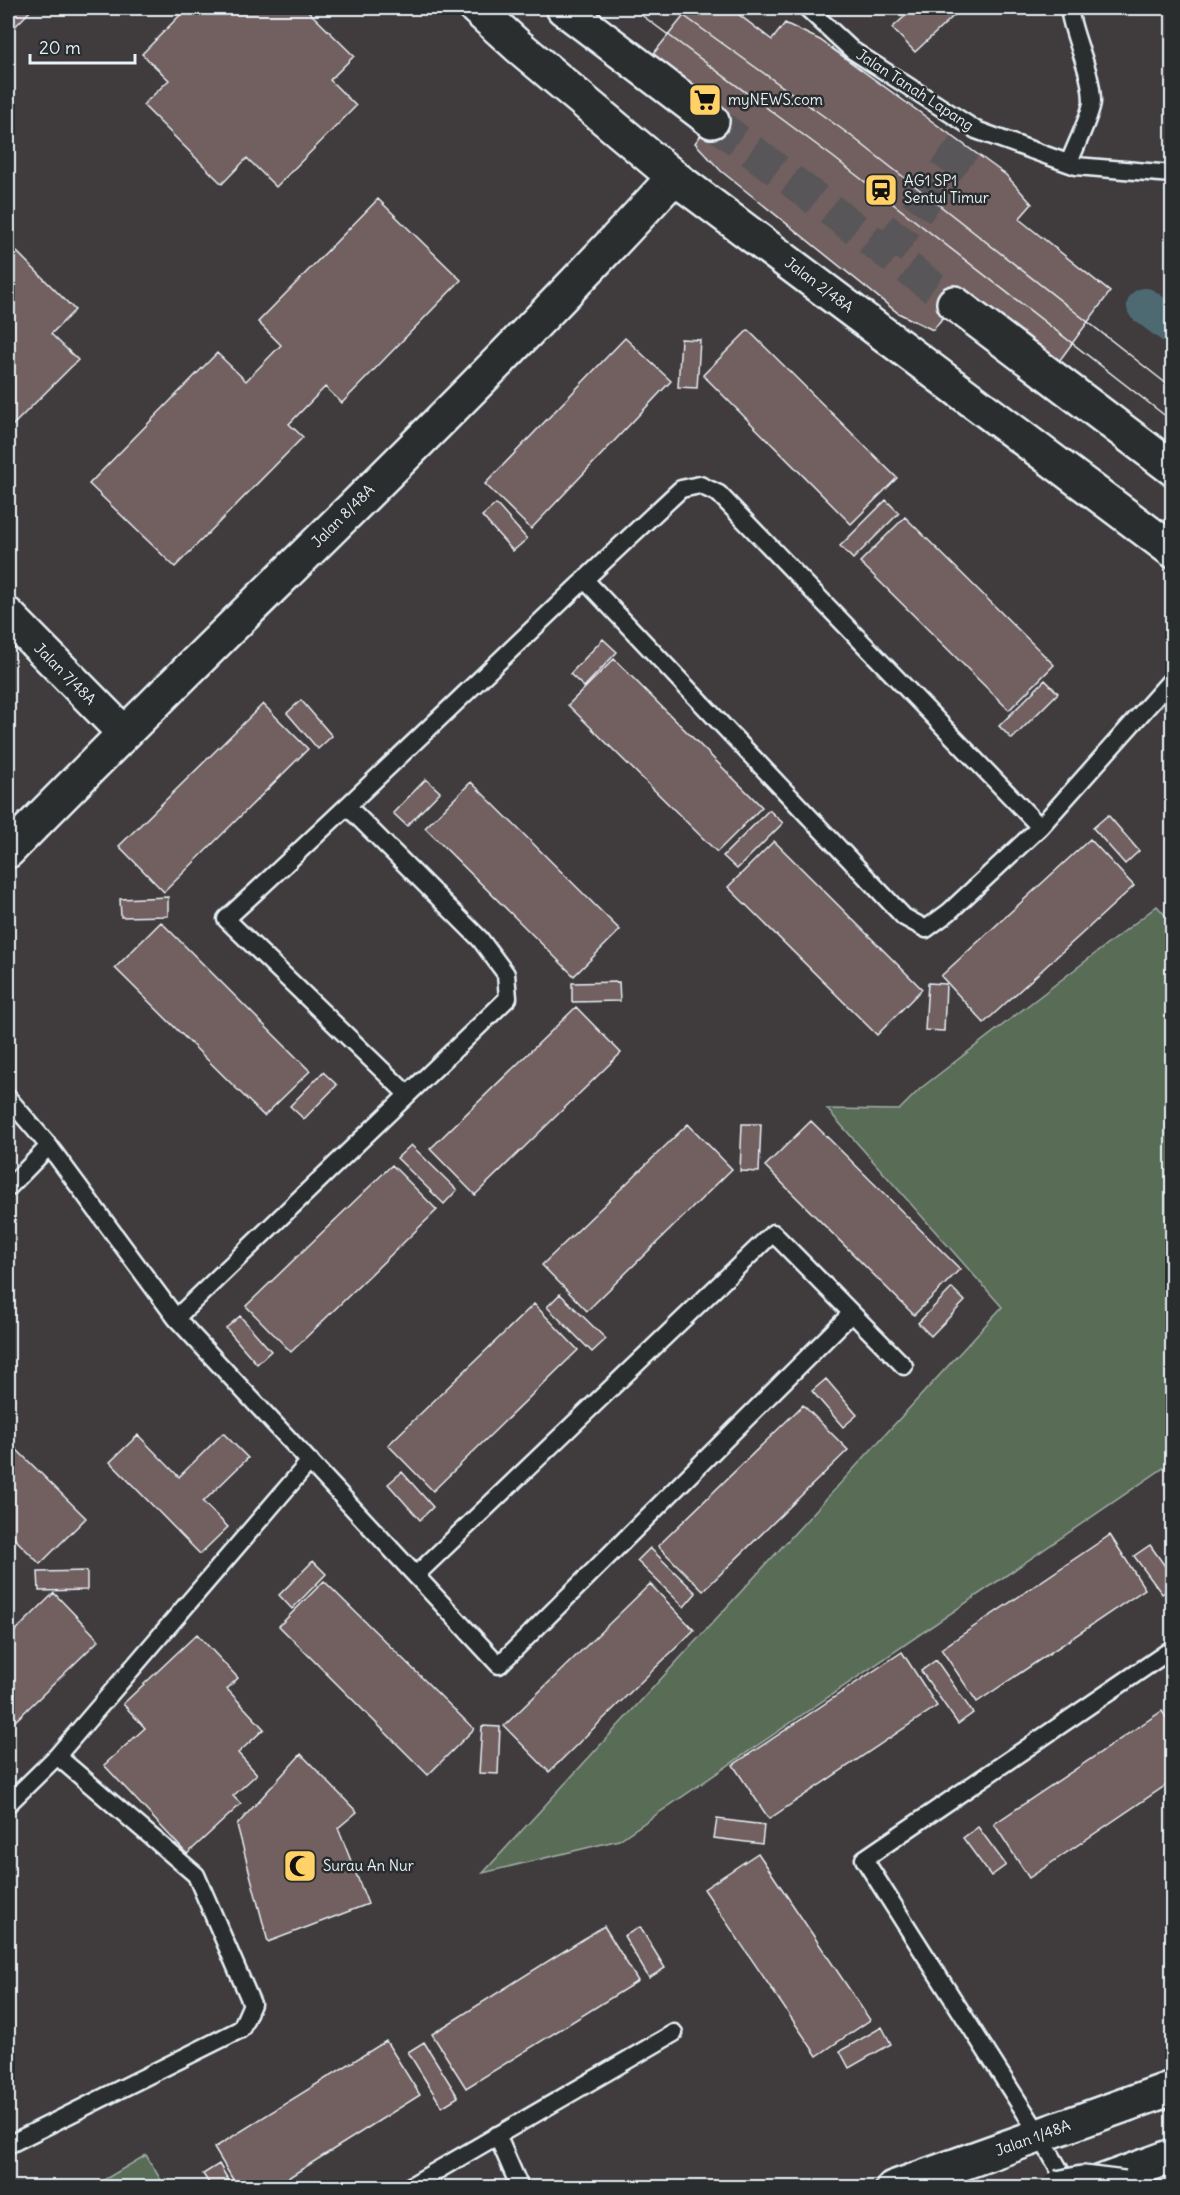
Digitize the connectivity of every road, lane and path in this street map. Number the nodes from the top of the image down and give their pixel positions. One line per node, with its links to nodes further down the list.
1 (476, 8): 8 (main road, Jalan 2/48A)
2 (563, 8): 5 (main road)
3 (807, 8): 6 (lane, Jalan Tanah Lapang)
4 (1069, 8): 6 (lane)
5 (712, 121)
6 (1069, 163): 7 (lane, Jalan Tanah Lapang)
7 (1173, 174)
8 (674, 177): 11 (main road, Jalan 2/48A); 15 (main road, Jalan 8/48A)
9 (954, 303): 10 (main road)
10 (1173, 468)
11 (1173, 550)
12 (584, 579): 16 (lane); 17 (lane); 17 (lane)
13 (8, 615): 15 (main road, Jalan 7/48A)
14 (1173, 679): 17 (lane)
15 (123, 732): 18 (main road, Jalan 8/48A)
16 (348, 807): 19 (lane); 19 (lane)
17 (1040, 827)
18 (8, 851)
19 (407, 1094): 24 (lane)
20 (8, 1098): 21 (lane)
21 (49, 1146): 22 (lane); 24 (lane)
22 (8, 1188)
23 (852, 1313): 25 (lane); 27 (lane); 27 (lane)
24 (176, 1318): 26 (lane)
25 (904, 1366)
26 (310, 1461): 27 (lane); 29 (lane)
27 (416, 1575)
28 (1173, 1649): 34 (lane)
29 (57, 1756): 30 (lane); 35 (lane)
30 (8, 1804)
31 (674, 2033): 33 (lane)
32 (1173, 2088): 34 (main road, Jalan 1/48A)
33 (497, 2135): 37 (lane); 38 (lane)
34 (1040, 2136): 39 (main road, Jalan 1/48A); 41 (lane)
35 (8, 2145)
36 (1173, 2156): 42 (main road)
37 (407, 2187)
38 (520, 2187)
39 (893, 2187)
40 (1058, 2187): 43 (main road, bridge)
41 (1070, 2187)
42 (1086, 2187)
43 (1124, 2187)

